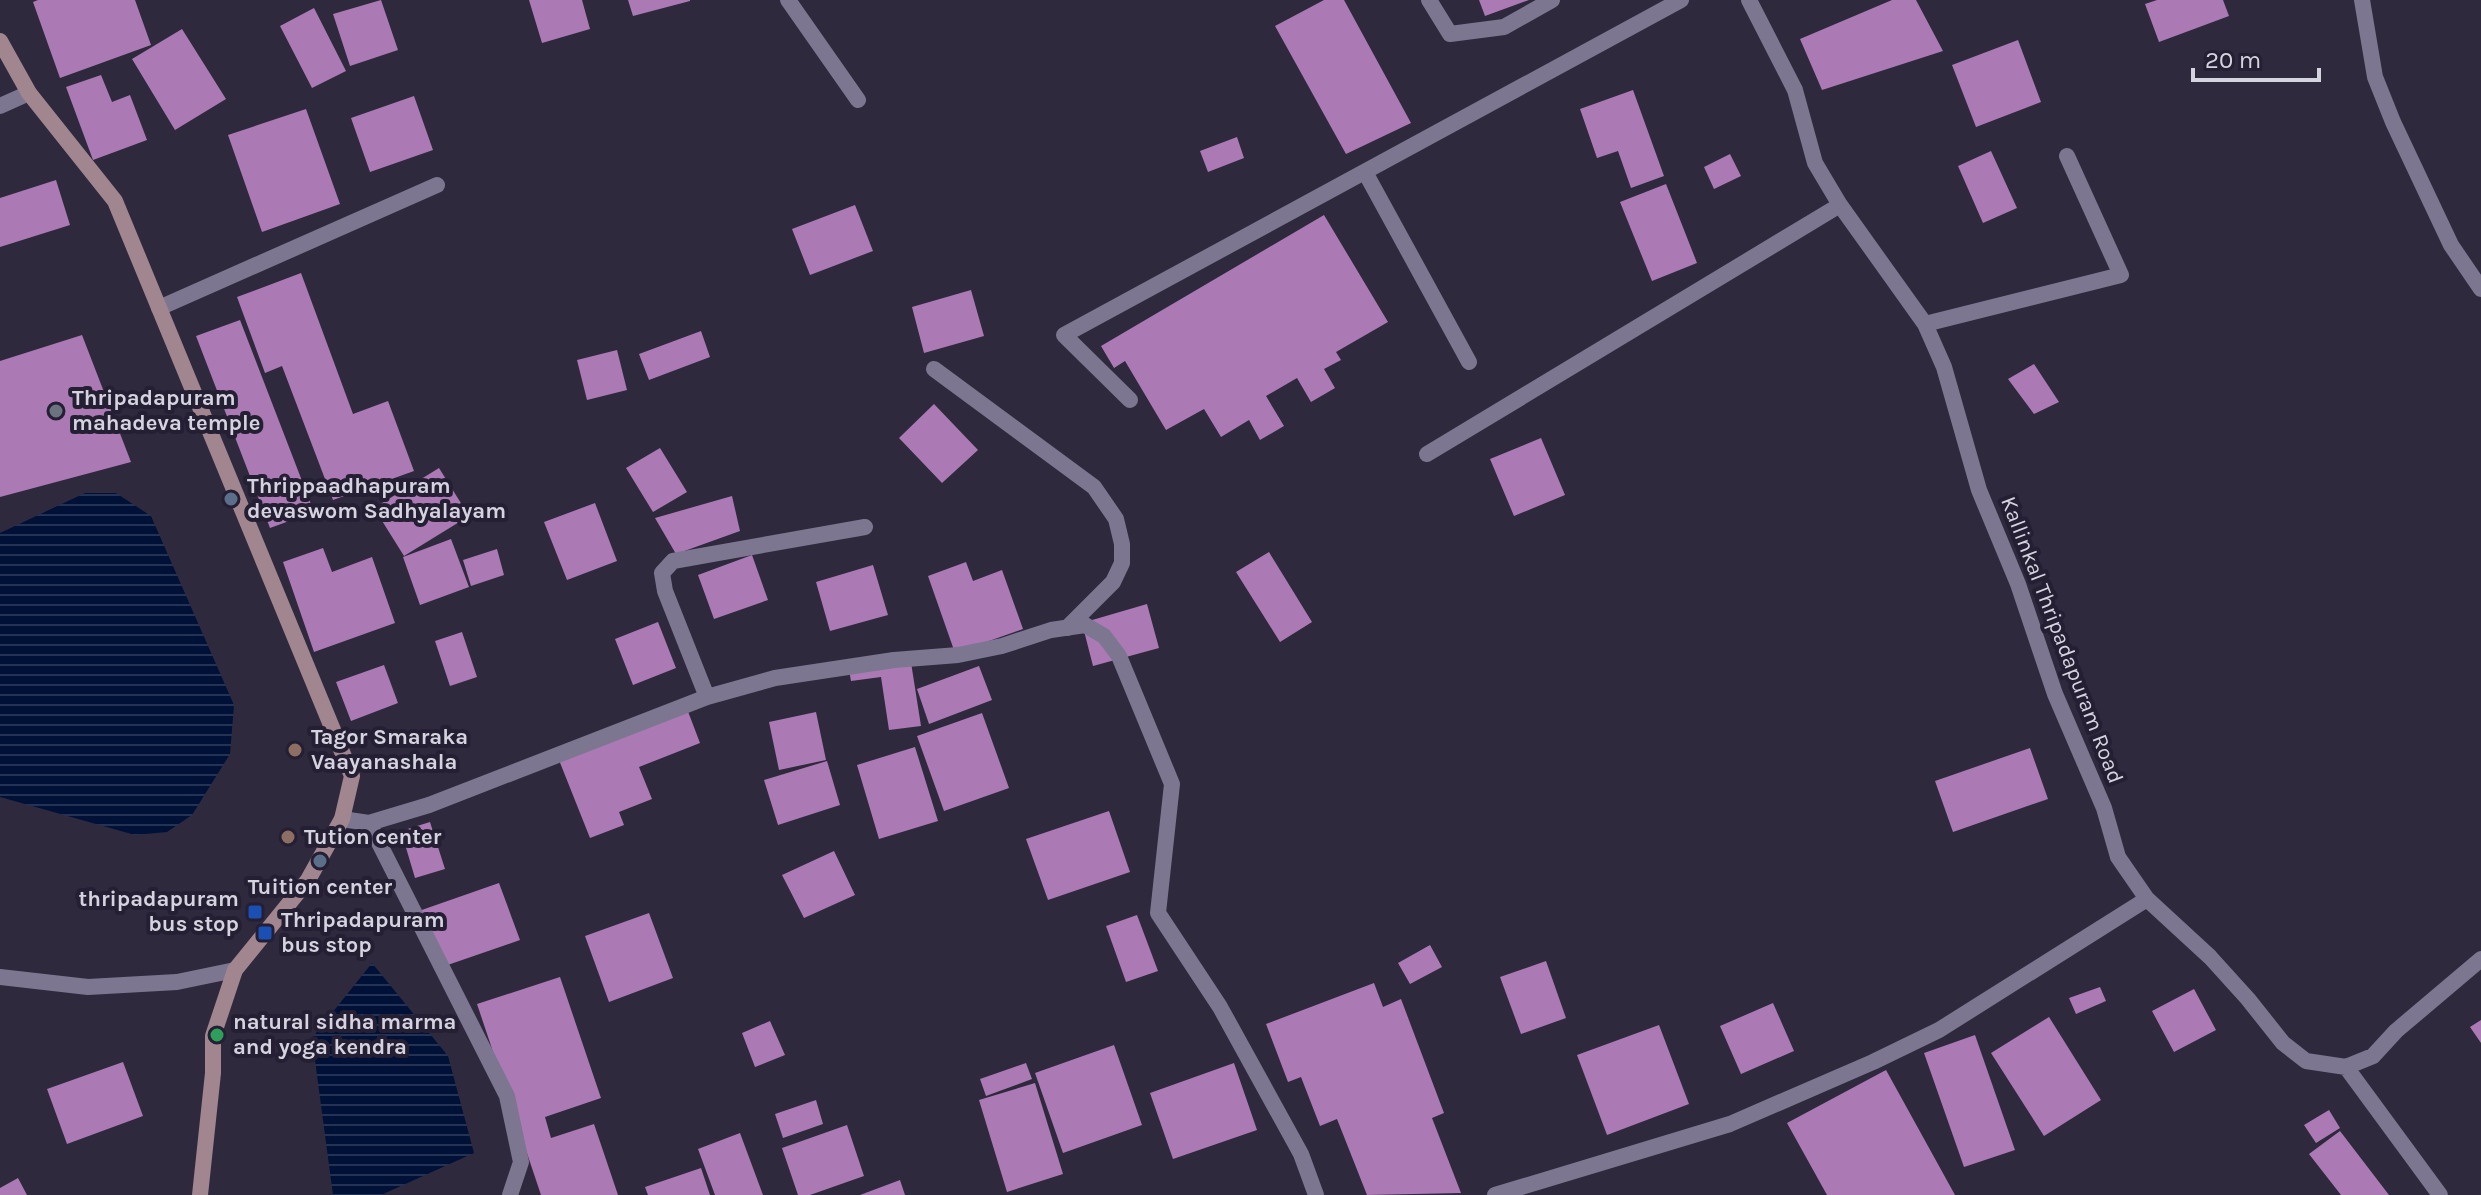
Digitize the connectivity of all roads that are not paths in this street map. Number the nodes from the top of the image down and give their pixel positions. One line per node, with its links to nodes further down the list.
1 (788, 0): 9 (street)
2 (1429, 0): 3 (street)
3 (1552, 0)
4 (1681, 0): 12 (street)
5 (1749, 0): 14 (street, Kallinkal Thripadapuram Road)
6 (2362, 0): 15 (street)
7 (0, 41): 8 (main road)
8 (29, 93): 10 (street); 16 (main road)
9 (858, 100)
10 (0, 106)
11 (2067, 156): 17 (street)
12 (1365, 172): 18 (street); 20 (street)
13 (437, 185): 16 (street)
14 (1840, 205): 17 (street, Kallinkal Thripadapuram Road); 21 (street)
15 (2481, 289)
16 (159, 308): 25 (main road)
17 (1925, 324): 27 (street, Kallinkal Thripadapuram Road)
18 (1469, 362)
19 (934, 369): 23 (street)
20 (1130, 400)
21 (1427, 454)
22 (865, 527): 24 (street)
23 (1067, 628): 24 (street); 34 (street)
24 (707, 697): 26 (street)
25 (342, 819): 26 (street); 29 (main road)
26 (369, 823): 33 (street)
27 (2147, 899): 31 (street, Kallinkal Thripadapuram Road); 35 (street)
28 (2481, 959): 31 (street)
29 (235, 970): 30 (street); 32 (main road)
30 (0, 977)
31 (2346, 1067): 36 (street)
32 (200, 1195)
33 (510, 1195)
34 (1316, 1195)
35 (1495, 1195)
36 (2440, 1195)

